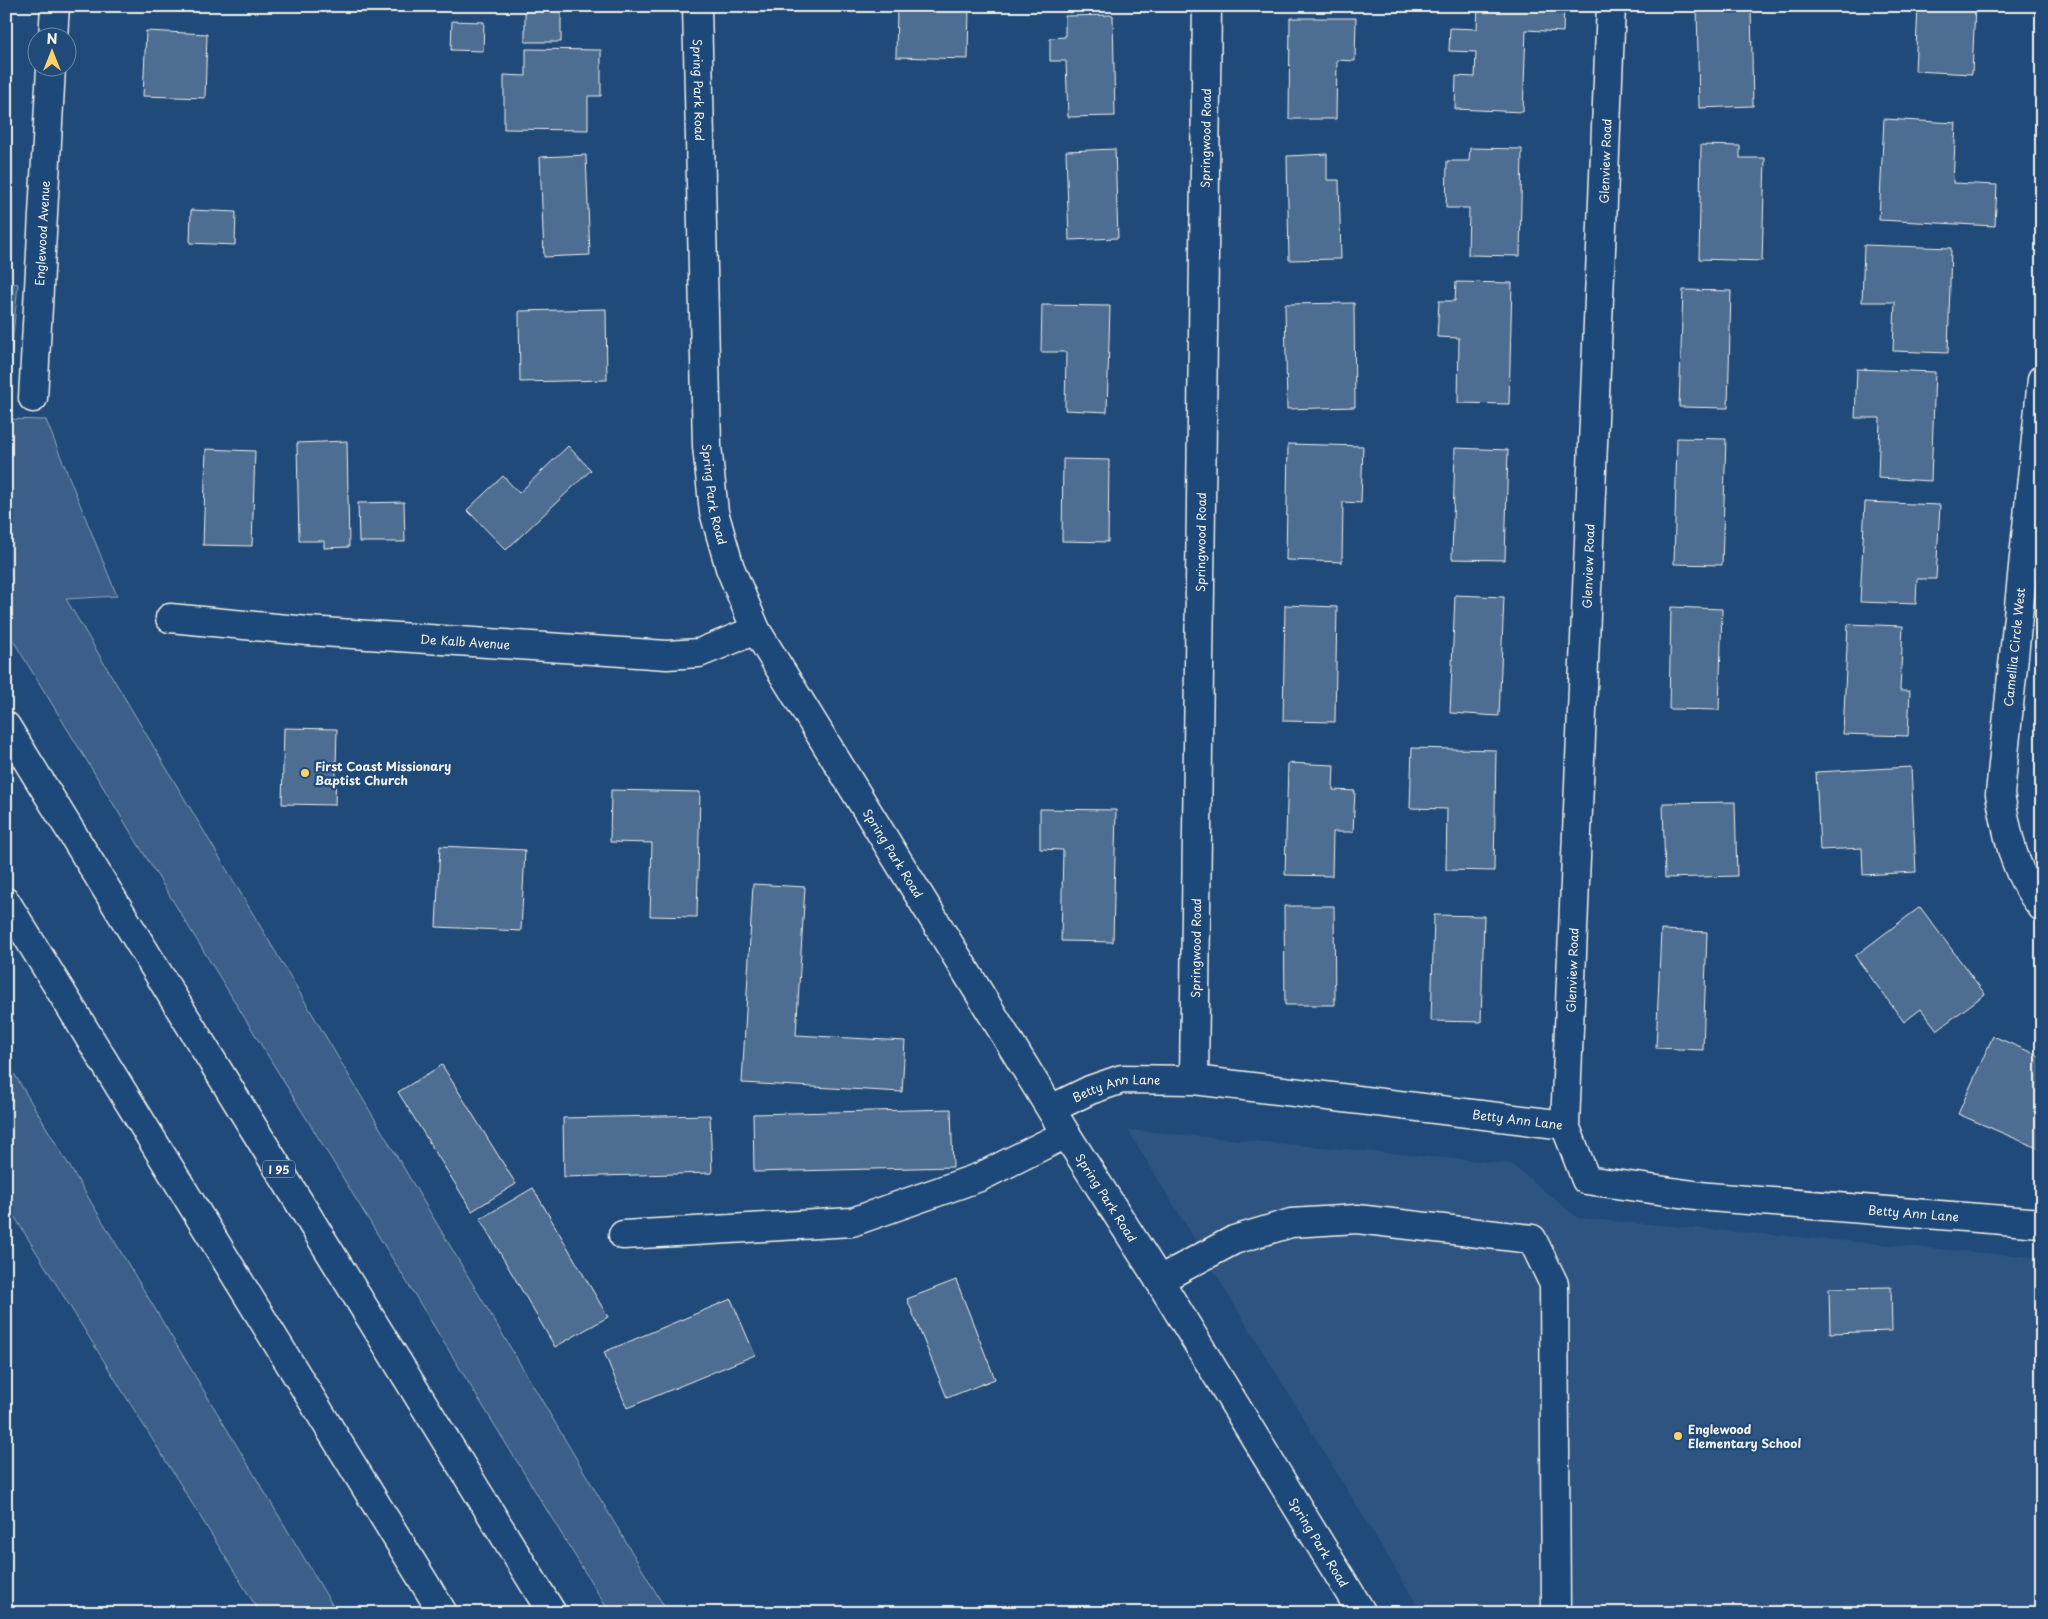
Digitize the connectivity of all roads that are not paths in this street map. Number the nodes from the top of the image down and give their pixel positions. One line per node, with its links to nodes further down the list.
1 (55, 6): 5 (main road)
2 (698, 6): 11 (main road, Spring Park Road)
3 (1207, 6): 15 (main road, Springwood Road)
4 (1611, 6): 17 (main road, Glenview Road)
5 (54, 28)
6 (50, 78): 8 (main road, Englewood Avenue)
7 (2042, 379): 9 (main road, Camellia Circle West)
8 (33, 398)
9 (2036, 479): 14 (main road, Camellia Circle West)
10 (170, 618): 11 (main road, De Kalb Avenue)
11 (756, 630): 16 (main road, Spring Park Road)
12 (6, 726): 23 (main road, I 95)
13 (6, 902): 22 (main road)
14 (2042, 907)
15 (1194, 1080): 16 (main road, Betty Ann Lane); 17 (main road, Betty Ann Lane)
16 (1052, 1109): 18 (main road, Spring Park Road)
17 (1566, 1125): 19 (main road, Betty Ann Lane)
18 (1066, 1134): 20 (main road); 21 (main road, Spring Park Road)
19 (2042, 1223)
20 (623, 1235)
21 (1159, 1280): 24 (main road, Spring Park Road); 25 (main road)
22 (443, 1613)
23 (552, 1613)
24 (1362, 1613)
25 (1556, 1613)

